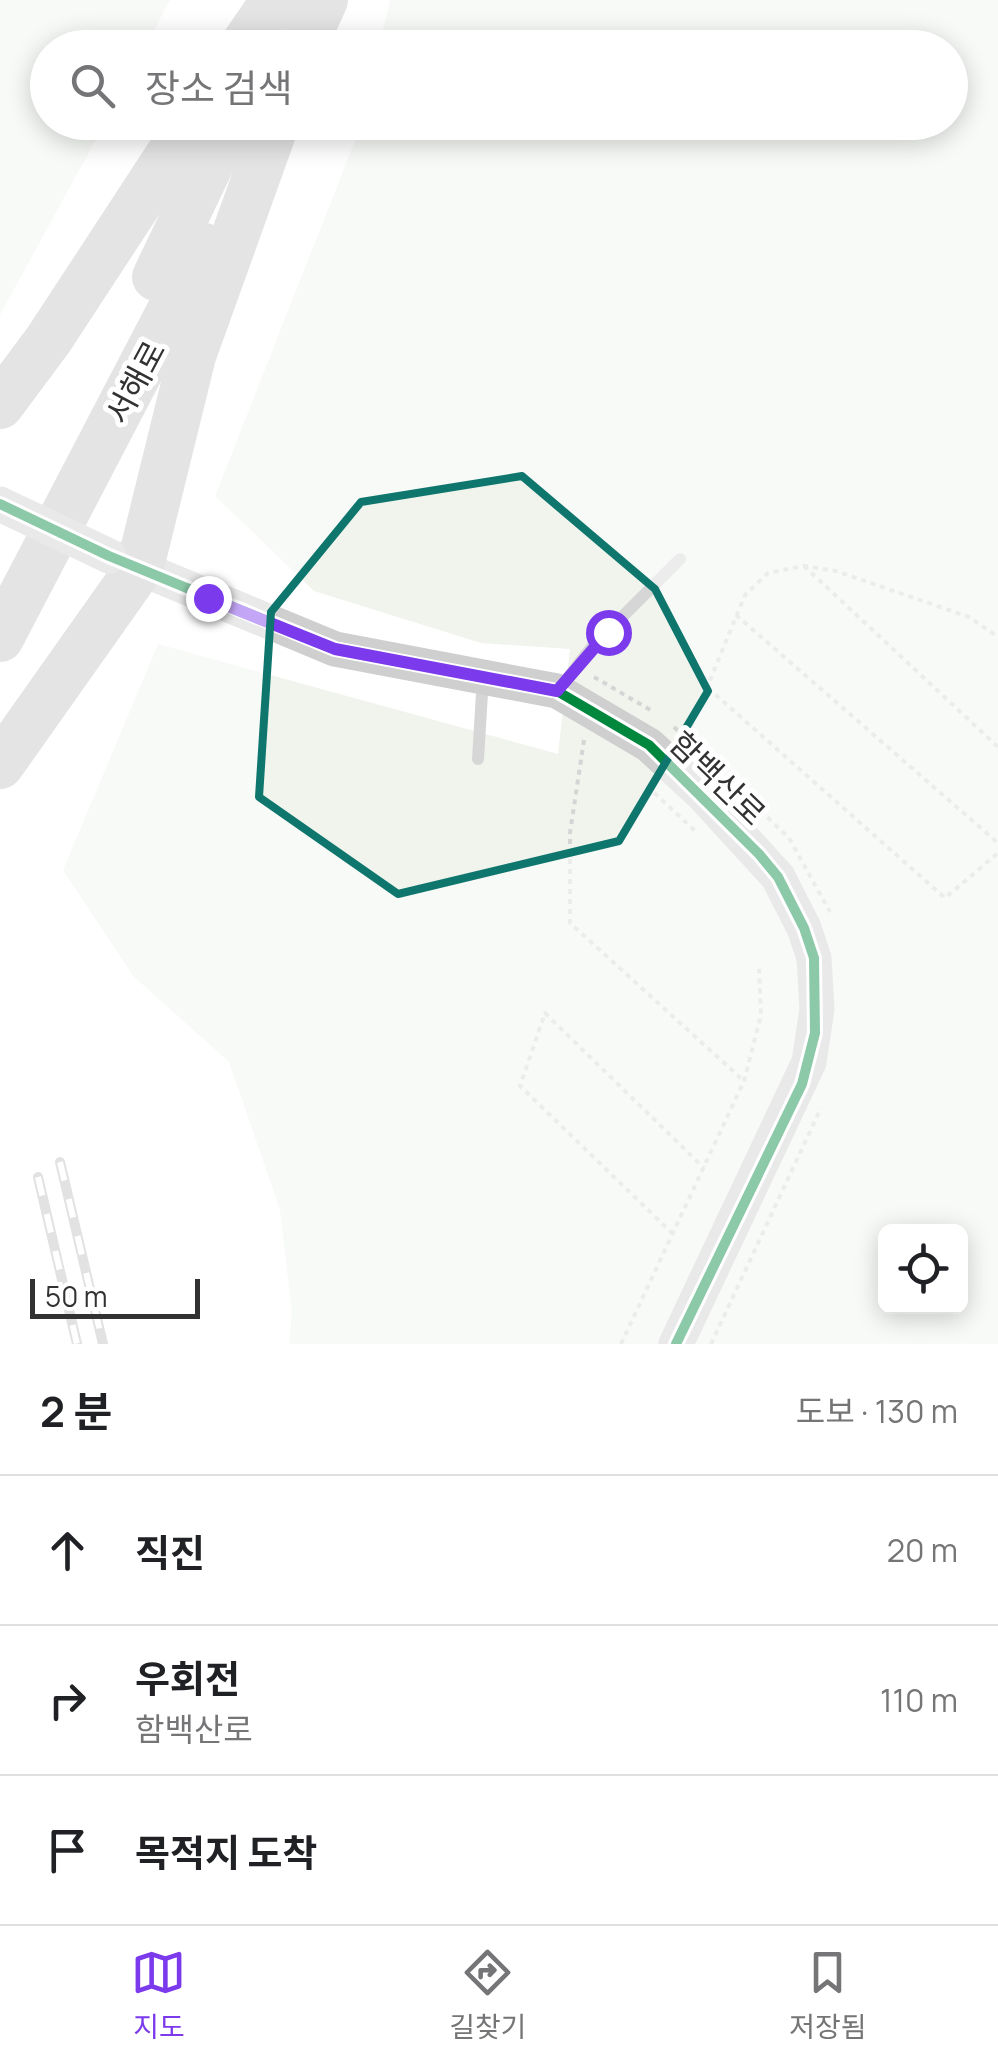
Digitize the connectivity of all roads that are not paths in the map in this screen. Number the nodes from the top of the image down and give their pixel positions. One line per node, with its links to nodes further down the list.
1 (275, 0): 4 (highway)
2 (290, 0): 5 (highway)
3 (324, 0): 6 (highway)
4 (254, 30)
5 (293, 30)
6 (305, 30)
7 (178, 140): 11 (highway)
8 (221, 140): 15 (highway, 서해로)
9 (257, 140): 16 (highway, 서해로)
10 (270, 140): 14 (highway)
11 (0, 405)
12 (0, 504): 14 (street, 함백산로, bridge)
13 (680, 560): 18 (lane)
14 (124, 561): 17 (street, 함백산로); 20 (highway)
15 (0, 580)
16 (0, 638)
17 (484, 675): 18 (street, 함백산로); 19 (lane)
18 (557, 691): 21 (street, 함백산로)
19 (478, 759)
20 (0, 766)
21 (676, 1344)

